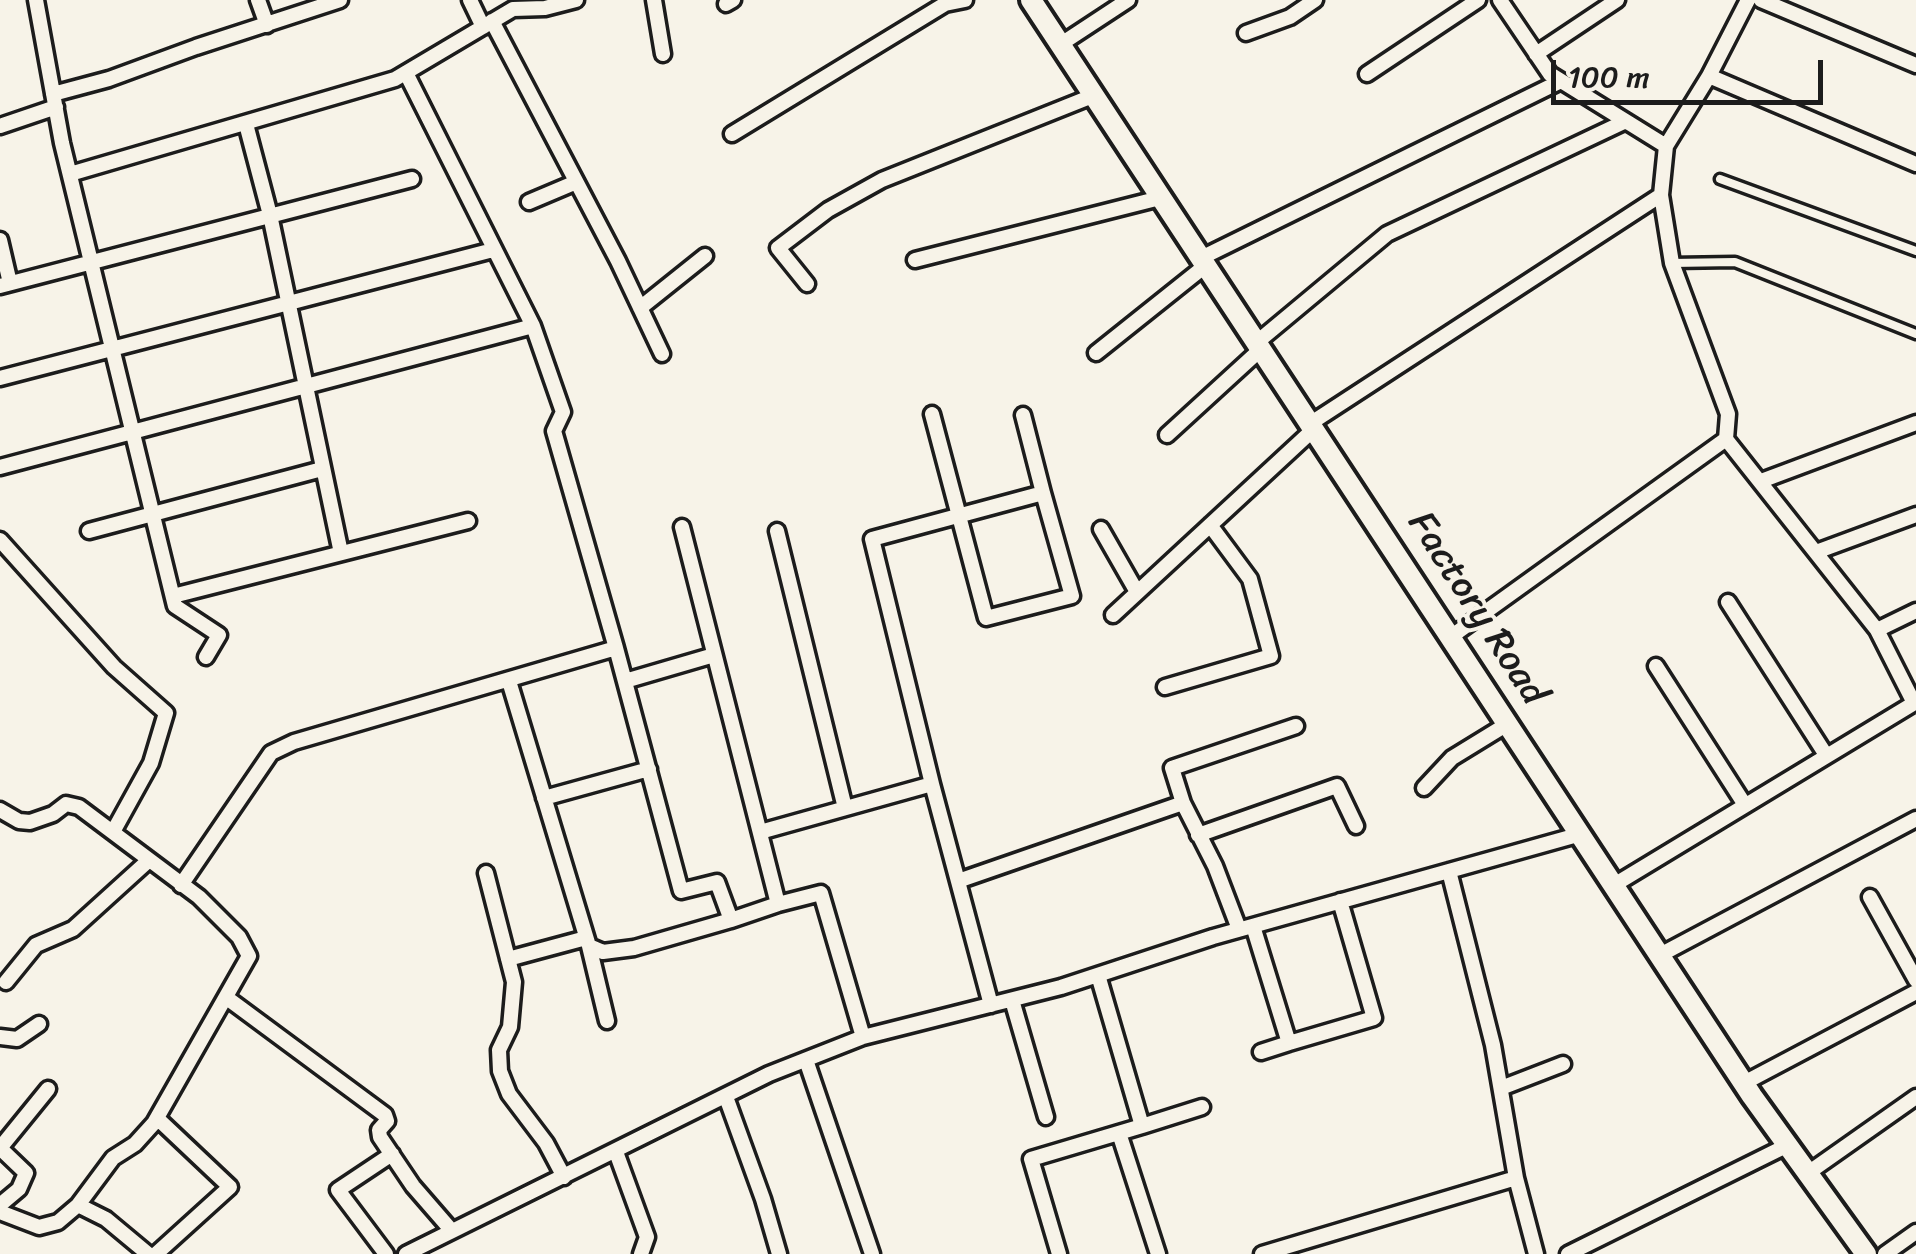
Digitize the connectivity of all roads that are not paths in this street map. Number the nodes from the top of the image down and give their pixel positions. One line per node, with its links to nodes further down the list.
1 (36, 0): 28 (street)
2 (258, 0): 17 (street)
3 (340, 0): 17 (street)
4 (470, 0): 16 (street)
5 (576, 0): 16 (street)
6 (654, 0): 20 (street)
7 (965, 0): 32 (street)
8 (1032, 0): 19 (main road, Factory Road)
9 (1128, 0): 19 (street)
10 (1315, 0): 18 (street)
11 (1478, 0): 24 (street)
12 (1500, 0): 21 (street)
13 (1616, 0): 21 (street)
14 (1748, 0): 25 (street)
15 (1761, 0): 22 (street)
16 (487, 24): 23 (street); 38 (street)
17 (267, 25): 28 (street)
18 (1246, 34)
19 (1061, 44): 27 (main road, Factory Road)
20 (663, 54)
21 (1536, 54): 26 (street)
22 (1916, 65)
23 (406, 73): 30 (street); 44 (street)
24 (1367, 74)
25 (1708, 76): 33 (street); 34 (street)
26 (1562, 81): 29 (street); 49 (street)
27 (1095, 95): 40 (main road, Factory Road); 52 (street)
28 (55, 100): 31 (street); 35 (street)
29 (1626, 121): 33 (street); 57 (street)
30 (246, 124): 35 (street); 42 (street)
31 (0, 126)
32 (732, 134)
33 (1666, 146): 39 (street)
34 (1916, 164)
35 (70, 174): 47 (street)
36 (412, 179): 42 (street)
37 (1720, 180): 45 (lane)
38 (574, 182): 41 (street); 54 (street)
39 (1661, 195): 50 (street); 66 (street)
40 (1160, 198): 48 (street); 49 (main road, Factory Road)
41 (529, 202)
42 (270, 215): 47 (street); 53 (street)
43 (0, 240): 51 (street)
44 (493, 250): 53 (street); 55 (street)
45 (1916, 251)
46 (705, 256): 54 (street)
47 (91, 260): 51 (street); 58 (street)
48 (914, 260)
49 (1202, 263): 57 (main road, Factory Road); 59 (street)
50 (1672, 263): 56 (lane); 69 (street)
51 (5, 284)
52 (807, 284)
53 (288, 304): 58 (street); 62 (street)
54 (640, 308): 60 (street)
55 (533, 326): 62 (street); 93 (street)
56 (1916, 334)
57 (1258, 346): 66 (main road, Factory Road); 68 (street)
58 (113, 350): 61 (street); 67 (street)
59 (1096, 353)
60 (662, 354)
61 (0, 378)
62 (305, 386): 67 (street); 71 (street)
63 (932, 414): 76 (street)
64 (1024, 415): 73 (street)
65 (1916, 423): 72 (street)
66 (1313, 426): 78 (street); 92 (main road, Factory Road)
67 (133, 431): 70 (street); 74 (street)
68 (1167, 435)
69 (1726, 438): 72 (street); 92 (street)
70 (0, 466)
71 (322, 469): 74 (street); 85 (street)
72 (1761, 481): 84 (street)
73 (1042, 494): 76 (street); 76 (street)
74 (153, 514): 81 (street); 87 (street)
75 (1916, 515): 84 (street)
76 (959, 516): 105 (street)
77 (468, 521): 85 (street)
78 (1210, 525): 86 (street); 99 (street)
79 (682, 528): 94 (street)
80 (1101, 529): 86 (street)
81 (89, 531)
82 (776, 531): 110 (street)
83 (0, 540): 114 (street)
84 (1816, 552): 91 (street)
85 (341, 553): 87 (street)
86 (1138, 592): 90 (street)
87 (173, 596): 95 (street)
88 (1728, 602): 103 (street)
89 (1916, 611): 91 (street)
90 (1113, 615)
91 (1877, 630): 100 (street)
92 (1452, 636): 101 (main road, Factory Road)
93 (616, 648): 97 (street); 98 (street)
94 (714, 654): 98 (street); 115 (street)
95 (206, 657)
96 (1656, 666): 109 (street)
97 (509, 681): 107 (street); 122 (street)
98 (625, 682): 104 (street)
99 (1165, 687)
100 (1915, 702): 103 (street)
101 (1509, 723): 106 (street); 116 (main road, Factory Road)
102 (1296, 726): 108 (street)
103 (1826, 755): 109 (street)
104 (648, 769): 107 (street); 127 (street)
105 (932, 784): 110 (street); 121 (street)
106 (1424, 788)
107 (544, 798): 129 (street)
108 (1183, 803): 117 (street); 121 (street)
109 (1745, 805): 123 (street)
110 (845, 808): 115 (street)
111 (0, 810): 114 (street)
112 (1916, 819): 130 (street)
113 (1356, 826): 117 (street)
114 (114, 830): 118 (street)
115 (760, 832): 126 (street)
116 (1581, 834): 119 (street); 123 (main road, Factory Road)
117 (1198, 835): 128 (street)
118 (148, 860): 122 (street); 134 (street)
119 (1449, 870): 125 (street); 148 (street)
120 (486, 873): 131 (street)
121 (958, 881): 138 (street)
122 (181, 885): 136 (street)
123 (1614, 885): 130 (main road, Factory Road)
124 (1870, 897): 133 (street)
125 (1340, 901): 128 (street); 143 (street)
126 (778, 904): 127 (street); 142 (street)
127 (731, 920): 129 (street)
128 (1246, 927): 132 (street); 143 (street)
129 (588, 942): 131 (street); 139 (street)
130 (1660, 955): 147 (main road, Factory Road)
131 (508, 959): 162 (street)
132 (1098, 975): 137 (street); 155 (street)
133 (1916, 980)
134 (6, 982)
135 (1916, 992): 147 (street)
136 (228, 998): 153 (street); 160 (street)
137 (1012, 1000): 138 (street); 154 (street)
138 (991, 1005): 142 (street)
139 (606, 1020)
140 (39, 1024): 141 (street)
141 (0, 1037)
142 (864, 1037): 145 (street)
143 (1289, 1044): 144 (street)
144 (1261, 1052)
145 (806, 1060): 150 (street); 175 (street)
146 (1563, 1064): 148 (street)
147 (1744, 1082): 157 (main road, Factory Road)
148 (1501, 1088): 163 (street)
149 (48, 1089): 158 (street)
150 (726, 1097): 159 (street); 174 (street)
151 (1916, 1097): 161 (street)
152 (1202, 1107): 155 (street)
153 (157, 1118): 164 (street); 170 (street)
154 (1046, 1118)
155 (1142, 1126): 156 (street)
156 (1119, 1133): 176 (street); 177 (street)
157 (1788, 1146): 161 (main road, Factory Road); 168 (street)
158 (0, 1148): 165 (street)
159 (616, 1152): 162 (street); 173 (street)
160 (392, 1154): 166 (street); 171 (street)
161 (1808, 1173): 181 (main road, Factory Road)
162 (564, 1178): 166 (street)
163 (1516, 1178): 178 (street); 179 (street)
164 (78, 1205): 165 (street); 169 (street)
165 (0, 1208)
166 (452, 1231): 172 (street)
167 (1916, 1232): 182 (street)
168 (1590, 1250): 180 (street)
169 (148, 1254)
170 (156, 1254)
171 (386, 1254)
172 (406, 1254)
173 (641, 1254)
174 (779, 1254)
175 (872, 1254)
176 (1058, 1254)
177 (1158, 1254)
178 (1262, 1254)
179 (1536, 1254)
180 (1568, 1254)
181 (1866, 1254)
182 (1885, 1254)

